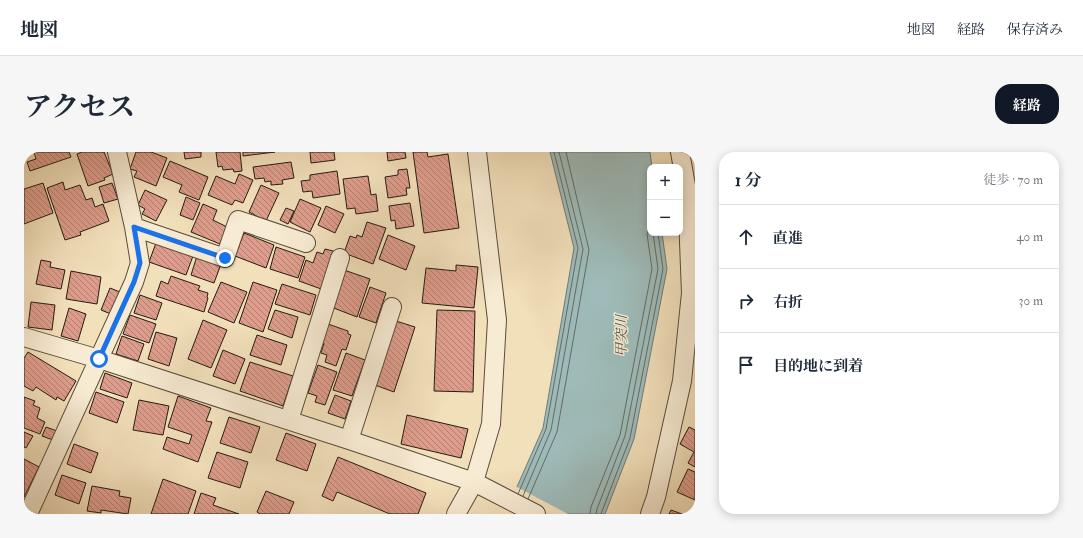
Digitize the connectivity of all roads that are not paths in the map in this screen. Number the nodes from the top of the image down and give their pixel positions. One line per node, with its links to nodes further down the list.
1 (117, 152): 4 (street)
2 (477, 152): 12 (street)
3 (680, 152): 16 (street)
4 (134, 227): 5 (street); 9 (street)
5 (306, 243)
6 (340, 258): 10 (street)
7 (392, 308): 11 (street)
8 (24, 337): 9 (street)
9 (99, 359): 10 (street); 13 (street)
10 (289, 420): 11 (street)
11 (349, 440): 12 (street)
12 (474, 482): 14 (street); 15 (street)
13 (28, 514)
14 (456, 514)
15 (536, 514)
16 (650, 514)

